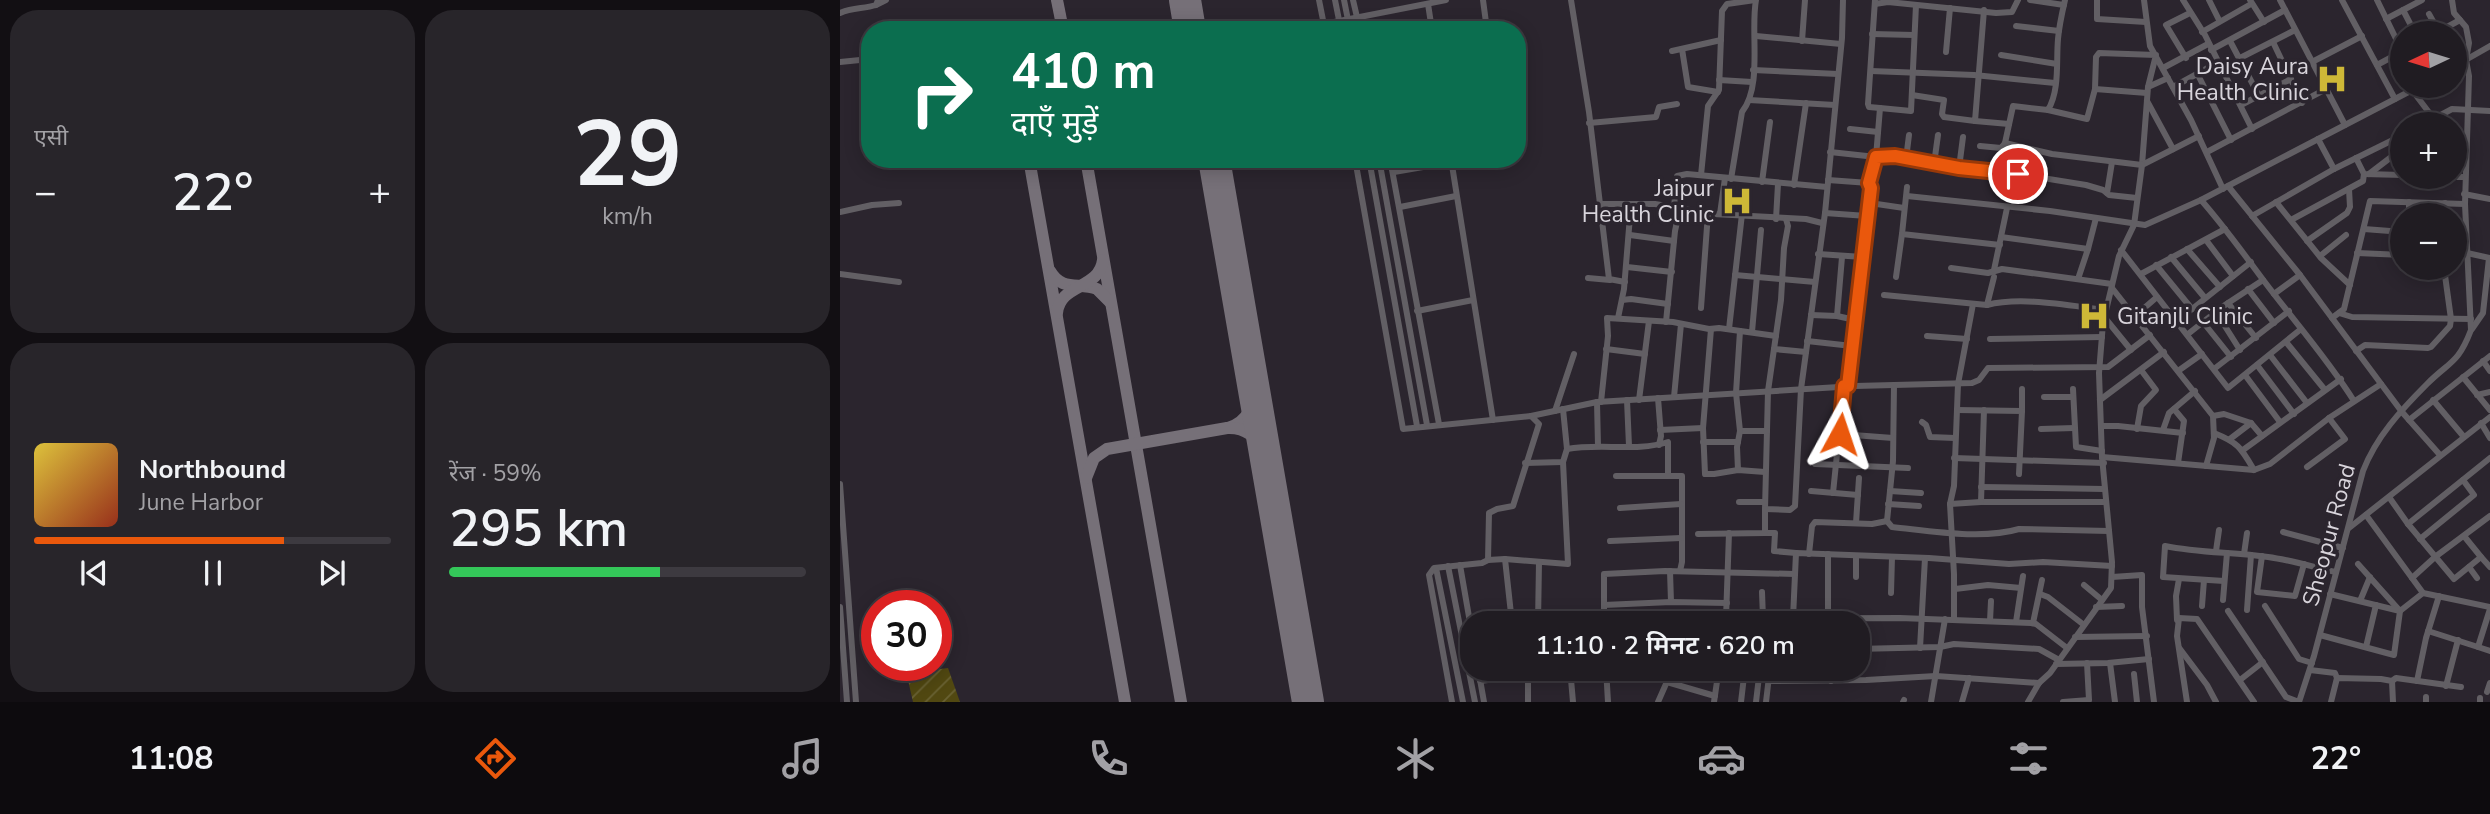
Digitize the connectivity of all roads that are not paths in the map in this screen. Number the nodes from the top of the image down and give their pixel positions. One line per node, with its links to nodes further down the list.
1 (886, 0): 23 (street)
2 (1319, 0): 42 (street)
3 (1335, 0): 43 (street)
4 (1344, 0): 39 (street)
5 (1353, 0): 37 (street)
6 (1446, 0): 28 (street)
7 (1483, 0): 46 (street)
8 (1571, 0): 120 (street)
9 (1756, 0): 58 (street); 60 (street)
10 (1805, 0): 61 (street)
11 (1843, 0): 64 (street)
12 (2018, 0): 31 (street)
13 (2030, 0): 25 (street)
14 (2096, 0): 49 (street)
15 (2144, 0): 49 (street)
16 (2183, 0): 35 (street)
17 (2209, 0): 40 (street)
18 (2280, 0): 32 (street)
19 (2343, 0): 59 (street)
20 (2422, 0): 33 (street)
21 (2452, 0): 41 (street, Sheopur Road)
22 (2380, 1): 38 (street)
23 (877, 2): 34 (street)
24 (1875, 2): 29 (street); 56 (street)
25 (2064, 2): 54 (street)
26 (2251, 2): 40 (street); 50 (street)
27 (1418, 3): 28 (street); 37 (street)
28 (1428, 4): 45 (street)
29 (1916, 5): 30 (street); 57 (street)
30 (1950, 8): 31 (street); 69 (street)
31 (1984, 10): 88 (street)
32 (2285, 10): 50 (street); 53 (street)
33 (2403, 10): 38 (street); 47 (street)
34 (840, 13)
35 (2190, 13): 55 (street); 72 (street)
36 (2430, 14): 48 (street)
37 (1357, 18): 39 (street); 44 (street)
38 (2386, 19): 52 (street)
39 (1347, 20): 43 (street)
40 (2219, 20): 55 (street)
41 (2460, 20)
42 (1323, 21)
43 (1339, 21)
44 (1358, 21)
45 (1431, 21)
46 (1486, 21)
47 (2408, 21)
48 (2433, 21)
49 (2146, 22): 71 (street)
50 (2264, 22): 62 (street)
51 (2016, 26): 54 (street)
52 (2390, 27)
53 (2295, 30): 63 (street); 78 (street)
54 (2059, 32): 79 (street)
55 (2202, 32): 66 (street)
56 (1872, 34): 57 (street); 84 (street)
57 (1914, 35): 86 (street)
58 (1756, 36): 61 (street); 83 (street)
59 (2362, 36): 78 (street); 81 (street)
60 (1721, 40): 67 (street); 92 (street)
61 (1802, 41): 64 (street)
62 (2230, 41): 66 (street); 73 (street)
63 (2273, 42): 73 (street); 91 (street)
64 (1841, 44): 87 (street)
65 (2490, 46): 75 (street)
66 (2210, 47): 72 (street); 80 (street)
67 (1682, 48): 68 (street); 99 (street)
68 (1672, 51)
69 (1946, 52)
70 (2001, 55): 79 (street)
71 (2156, 55): 82 (street); 97 (street); 100 (street)
72 (2186, 58): 82 (street)
73 (2240, 58): 102 (street)
74 (2390, 58): 81 (street)
75 (2468, 59)
76 (861, 60): 77 (street)
77 (840, 62)
78 (2312, 62): 98 (street)
79 (2057, 64): 94 (street)
80 (2217, 64): 89 (street); 111 (street)
81 (2377, 65): 104 (street)
82 (2163, 68): 90 (street)
83 (1753, 69): 87 (street); 93 (street)
84 (1871, 71): 86 (street); 112 (street)
85 (2468, 71): 114 (street, Sheopur Road)
86 (1914, 73): 88 (street); 101 (street)
87 (1838, 74): 110 (street)
88 (1979, 75): 94 (street); 118 (street)
89 (2198, 75): 95 (street); 132 (street)
90 (2168, 78): 95 (street); 100 (street)
91 (2291, 79): 102 (street); 108 (street)
92 (1719, 80): 93 (street); 99 (street)
93 (1752, 82): 105 (street)
94 (2055, 83): 113 (street)
95 (2174, 87): 129 (street)
96 (1946, 89): 106 (street)
97 (2095, 89): 100 (street); 113 (street)
98 (2326, 89): 108 (street); 122 (street)
99 (1718, 92): 157 (street)
100 (2147, 93): 136 (street); 145 (street)
101 (1912, 96): 106 (street); 112 (street)
102 (2259, 96): 111 (street)
103 (2418, 98): 116 (street)
104 (2395, 99): 122 (street)
105 (1749, 100): 107 (street); 159 (street)
106 (1944, 100): 118 (street)
107 (1806, 103): 110 (street); 164 (street)
108 (2302, 103): 124 (street)
109 (1677, 104): 120 (street)
110 (1835, 105): 137 (street)
111 (2241, 105): 124 (street)
112 (1880, 108): 126 (street)
113 (2048, 110): 121 (street)
114 (2468, 110): 115 (street); 117 (street); 125 (street, Sheopur Road)
115 (2490, 111)
116 (2429, 112)
117 (2447, 112)
118 (1975, 121): 121 (street)
119 (1770, 122): 160 (street)
120 (1590, 123): 182 (street)
121 (2009, 124): 134 (street)
122 (2345, 125): 131 (street)
123 (1850, 129): 126 (street)
124 (2252, 129): 132 (street)
125 (2467, 130)
126 (1878, 132): 139 (street)
127 (1909, 135): 142 (street)
128 (1938, 135): 144 (street)
129 (2199, 136): 136 (street); 138 (street)
130 (1963, 137): 152 (street)
131 (2318, 139): 154 (street); 166 (street)
132 (2231, 140): 138 (street)
133 (2390, 141): 141 (street)
134 (2005, 143): 135 (street); 143 (street)
135 (1980, 146)
136 (2172, 149): 145 (street)
137 (1830, 152): 139 (street); 161 (street)
138 (2207, 152): 166 (street)
139 (1876, 157): 142 (street); 162 (street)
140 (2390, 157): 156 (street)
141 (2356, 158): 154 (street); 156 (street)
142 (1906, 159): 144 (street)
143 (2112, 162): 145 (street); 169 (street)
144 (1934, 164): 152 (street)
145 (2141, 165): 173 (street)
146 (1357, 168): 367 (street)
147 (1371, 168): 367 (street)
148 (1381, 168): 366 (street)
149 (1393, 168): 155 (street)
150 (1419, 168): 153 (street)
151 (1452, 168): 171 (street)
152 (1959, 168): 169 (street)
153 (1415, 169): 155 (street)
154 (2334, 169): 176 (street)
155 (1394, 172): 184 (street)
156 (2366, 174): 158 (street); 168 (street)
157 (1700, 175): 159 (street); 185 (street)
158 (2390, 175)
159 (1728, 178): 160 (street); 191 (street)
160 (1762, 182): 163 (street)
161 (1827, 183): 162 (street); 164 (street); 190 (street)
162 (1869, 183): 179 (street)
163 (1777, 184): 164 (street); 196 (street)
164 (1794, 185)
165 (1907, 187): 172 (street)
166 (2226, 187): 175 (street); 194 (street)
167 (2465, 189): 170 (street, Sheopur Road)
168 (2349, 190): 198 (street); 211 (street)
169 (2107, 193): 173 (street)
170 (2465, 194): 174 (street); 181 (street, Sheopur Road)
171 (1457, 196): 184 (street); 255 (street)
172 (1907, 196): 186 (street); 187 (street)
173 (2137, 198): 200 (street)
174 (2490, 199)
175 (2201, 200): 200 (street); 201 (street)
176 (2276, 202): 194 (street); 198 (street)
177 (2409, 202): 180 (street); 202 (street)
178 (899, 203): 188 (street)
179 (1870, 203): 186 (street); 193 (street)
180 (2445, 203)
181 (2465, 203)
182 (1600, 204): 183 (street); 241 (street)
183 (1631, 204): 185 (street); 206 (street)
184 (1400, 207): 263 (street)
185 (1677, 207): 189 (street); 208 (street)
186 (1904, 208): 205 (street)
187 (2007, 208): 195 (street); 210 (street)
188 (840, 212)
189 (1708, 213): 191 (street); 261 (street)
190 (1825, 213): 193 (street); 199 (street)
191 (1720, 214): 192 (street)
192 (1742, 214): 196 (street); 232 (street)
193 (1867, 216): 220 (street)
194 (2252, 216): 233 (street)
195 (2096, 218): 200 (street); 212 (street)
196 (1776, 219): 197 (street)
197 (1786, 219): 199 (street); 238 (street)
198 (2291, 220): 211 (street)
199 (1822, 223): 216 (street)
200 (2134, 225): 214 (street)
201 (2225, 229): 209 (street); 224 (street)
202 (2364, 229): 204 (street); 215 (street)
203 (1761, 230): 235 (street)
204 (2390, 231)
205 (1902, 234): 210 (street); 236 (street)
206 (1630, 235): 208 (street); 226 (street)
207 (2346, 235): 222 (street)
208 (1674, 240): 228 (street)
209 (2206, 240): 213 (street); 234 (street)
210 (2001, 241): 212 (street); 229 (street)
211 (2307, 241): 222 (street)
212 (2088, 249): 239 (street)
213 (2187, 249): 221 (street); 248 (street)
214 (2121, 250): 231 (street); 247 (street)
215 (2357, 253): 217 (street); 246 (street)
216 (1818, 254): 219 (street); 245 (street)
217 (2390, 254)
218 (2467, 255): 223 (street); 275 (street, Sheopur Road)
219 (1842, 257): 220 (street); 270 (street)
220 (1863, 257): 276 (street)
221 (2171, 257): 225 (street); 254 (street)
222 (2320, 257): 246 (street)
223 (2490, 258): 249 (street)
224 (2251, 262): 234 (street); 240 (street)
225 (2157, 265): 231 (street); 262 (street)
226 (1627, 267): 228 (street); 244 (street)
227 (1951, 268): 229 (street)
228 (1672, 272): 258 (street)
229 (1994, 273): 239 (street); 260 (street)
230 (840, 274): 243 (street)
231 (2141, 274): 253 (street)
232 (1735, 275): 235 (street); 284 (street)
233 (2300, 275): 251 (street); 273 (street)
234 (2233, 276): 248 (street)
235 (1757, 277): 238 (street); 288 (street)
236 (1896, 277)
237 (1588, 278): 241 (street)
238 (1782, 279): 245 (street); 292 (street)
239 (2078, 279): 247 (street)
240 (2263, 279): 250 (street); 251 (street)
241 (1610, 280): 244 (street)
242 (2446, 280): 274 (street)
243 (899, 282)
244 (1625, 282): 256 (street)
245 (1815, 282): 269 (street)
246 (2350, 285): 266 (street)
247 (2112, 286): 267 (street); 271 (street)
248 (2220, 287): 254 (street)
249 (2488, 288): 268 (street)
250 (2248, 289): 257 (street); 281 (street)
251 (2274, 294): 264 (street)
252 (1884, 295): 259 (street)
253 (2157, 297): 271 (street); 278 (street)
254 (2205, 298): 262 (street)
255 (1473, 300): 263 (street); 359 (street)
256 (1622, 300): 258 (street); 272 (street)
257 (2228, 303): 265 (street); 294 (street)
258 (1668, 304): 279 (street)
259 (1973, 304): 260 (street); 296 (street)
260 (1987, 305): 267 (street)
261 (1701, 308)
262 (2192, 309): 278 (street)
263 (1417, 311): 365 (street)
264 (2289, 311): 281 (street); 285 (street)
265 (2216, 312): 280 (street); 303 (street)
266 (2339, 313): 273 (street); 274 (street)
267 (2106, 314): 293 (street); 302 (street)
268 (2486, 314): 286 (street)
269 (1811, 315): 270 (street); 297 (street)
270 (1837, 316): 276 (street)
271 (2135, 316): 290 (street)
272 (1618, 318): 277 (street); 300 (street)
273 (2332, 318): 304 (street)
274 (2451, 319): 275 (street); 304 (street)
275 (2472, 319): 286 (street, Sheopur Road)
276 (1855, 320): 299 (street)
277 (1649, 321): 279 (street); 308 (street)
278 (2176, 321): 289 (street)
279 (1666, 322): 282 (street)
280 (2203, 322): 289 (street); 312 (street)
281 (2274, 323): 294 (street)
282 (1681, 324): 283 (street); 336 (street)
283 (1712, 329): 284 (street); 334 (street)
284 (1729, 329): 287 (street)
285 (2301, 329): 298 (street); 322 (street)
286 (2471, 330): 353 (street, Sheopur Road)
287 (1741, 331): 288 (street); 333 (street)
288 (1752, 332): 292 (street)
289 (2188, 334): 309 (street)
290 (2150, 335): 302 (street); 306 (street)
291 (1927, 336): 296 (street)
292 (1776, 337): 301 (street)
293 (2102, 337): 295 (street); 315 (street)
294 (2256, 338): 303 (street)
295 (1990, 339)
296 (1967, 340): 323 (street)
297 (1807, 341): 299 (street); 305 (street)
298 (2286, 342): 310 (street); 329 (street)
299 (1852, 346): 326 (street)
300 (1606, 349): 308 (street); 344 (street)
301 (1774, 349): 305 (street); 330 (street)
302 (2131, 350): 315 (street)
303 (2241, 350): 312 (street)
304 (2356, 351): 324 (street)
305 (1806, 352): 327 (street)
306 (2164, 352): 317 (street); 318 (street)
307 (1574, 354): 351 (street)
308 (1645, 354): 340 (street)
309 (2202, 354): 316 (street); 318 (street)
310 (2270, 355): 314 (street); 345 (street)
311 (2490, 356): 313 (street)
312 (2231, 357): 316 (street)
313 (2483, 361): 319 (street); 321 (street)
314 (2258, 365): 320 (street); 354 (street)
315 (2099, 366): 323 (street); 341 (street)
316 (2214, 369): 320 (street)
317 (2141, 370): 341 (street); 372 (street)
318 (2178, 370): 331 (street)
319 (2490, 370)
320 (2245, 375): 362 (street)
321 (2463, 377): 335 (street); 342 (street)
322 (2341, 379): 329 (street); 343 (street)
323 (1958, 384): 325 (street); 348 (street)
324 (2381, 384): 343 (street); 353 (street)
325 (1894, 385): 326 (street); 382 (street)
326 (1846, 386): 327 (street); 381 (street)
327 (1801, 389): 330 (street); 422 (street)
328 (2022, 389): 352 (street)
329 (2325, 390): 345 (street)
330 (1768, 391): 333 (street); 374 (street)
331 (2195, 391): 347 (street); 356 (street)
332 (2490, 392): 335 (street)
333 (1736, 393): 334 (street); 376 (street)
334 (1705, 395): 336 (street); 369 (street)
335 (2477, 395): 350 (street)
336 (1674, 397): 338 (street)
337 (2044, 397): 370 (street)
338 (1658, 398): 340 (street); 373 (street)
339 (1627, 400): 340 (street); 344 (street); 391 (street)
340 (1639, 400)
341 (2100, 400): 368 (street)
342 (2434, 400): 360 (street); 380 (street)
343 (2354, 401): 358 (street)
344 (1599, 402): 346 (street); 390 (street)
345 (2306, 403): 354 (street)
346 (1563, 409): 351 (street); 392 (street)
347 (2174, 409): 375 (street); 377 (street)
348 (1957, 410): 349 (street); 383 (street)
349 (1984, 410): 352 (street); 398 (street)
350 (2490, 410)
351 (1555, 411): 355 (street)
352 (2022, 411): 399 (street)
353 (2402, 412): 360 (street); 442 (street, Sheopur Road)
354 (2294, 414): 362 (street)
355 (1531, 415): 359 (street); 401 (street)
356 (2213, 416): 363 (street); 378 (street)
357 (2490, 417): 364 (street)
358 (2329, 418): 408 (street); 411 (street)
359 (1493, 420): 365 (street)
360 (2409, 420): 394 (street)
361 (1922, 422): 383 (street)
362 (2280, 422): 379 (street)
363 (2250, 423): 379 (street); 385 (street)
364 (2481, 423): 380 (street); 384 (street)
365 (1439, 424): 366 (street)
366 (1427, 425): 367 (street)
367 (1417, 426)
368 (2101, 426): 372 (street); 395 (street)
369 (1703, 428): 373 (street); 387 (street)
370 (2074, 428): 371 (street); 395 (street)
371 (2041, 429)
372 (2137, 429): 375 (street)
373 (1660, 430): 389 (street)
374 (1767, 430): 376 (street); 412 (street)
375 (2162, 430): 377 (street)
376 (1740, 431): 388 (street)
377 (2182, 433): 402 (street)
378 (2214, 433): 385 (street); 406 (street)
379 (2262, 436): 393 (street)
380 (2464, 436): 394 (street)
381 (1840, 438): 382 (street); 386 (street); 405 (street)
382 (1893, 438): 407 (street)
383 (1955, 438): 396 (street)
384 (2490, 438)
385 (2230, 439): 393 (street)
386 (1826, 440)
387 (1703, 442): 388 (street); 410 (street)
388 (1738, 442): 410 (street)
389 (1659, 445): 391 (street); 415 (street)
390 (1598, 446): 391 (street); 392 (street)
391 (1629, 446)
392 (1567, 449): 400 (street)
393 (2243, 450): 411 (street)
394 (2441, 455): 427 (street)
395 (2103, 457): 399 (street); 402 (street); 421 (street)
396 (1954, 458): 398 (street); 433 (street)
397 (2490, 458): 403 (street)
398 (1982, 459): 399 (street); 420 (street)
399 (2020, 461): 414 (street)
400 (1563, 462): 401 (street); 471 (street)
401 (1525, 463): 469 (street)
402 (2178, 463): 406 (street)
403 (2483, 463): 413 (street); 418 (street)
404 (1815, 464): 405 (street)
405 (1837, 464): 407 (street); 424 (street)
406 (2206, 466): 411 (street)
407 (1892, 467): 409 (street); 423 (street)
408 (2307, 467)
409 (1908, 468)
410 (1738, 470): 412 (street)
411 (2254, 470)
412 (1765, 472): 434 (street)
413 (2490, 472)
414 (2019, 474)
415 (1668, 476): 416 (street); 431 (street)
416 (1616, 477)
417 (1859, 478): 426 (street)
418 (2463, 480): 441 (street); 453 (street)
419 (840, 484): 584 (street)
420 (1981, 487): 421 (street); 429 (street)
421 (2104, 489): 430 (street)
422 (1796, 491): 424 (street); 434 (street)
423 (1890, 491): 425 (street); 432 (street)
424 (1833, 493): 426 (street)
425 (1921, 493)
426 (1858, 495): 440 (street)
427 (2389, 497): 437 (street); 441 (street)
428 (1739, 502): 434 (street)
429 (1980, 502): 430 (street); 433 (street)
430 (2106, 502): 444 (street)
431 (1681, 504): 436 (street); 452 (street)
432 (1888, 505): 435 (street); 439 (street)
433 (1950, 505): 448 (street)
434 (1765, 506): 447 (street)
435 (1919, 506)
436 (1620, 508)
437 (2365, 515): 442 (street); 489 (street)
438 (2488, 520): 451 (street)
439 (1887, 521): 440 (street); 448 (street)
440 (1856, 523): 459 (street)
441 (2408, 524): 453 (street)
442 (2349, 528): 455 (street, Sheopur Road)
443 (2219, 530): 456 (street)
444 (2109, 531): 448 (street); 476 (street)
445 (2283, 532): 455 (street)
446 (1729, 533): 447 (street); 450 (street); 483 (street)
447 (1765, 533): 457 (street)
448 (1951, 533): 470 (street)
449 (2247, 533): 461 (street)
450 (1698, 534)
451 (2464, 536): 465 (street); 466 (street)
452 (1681, 538): 454 (street); 481 (street)
453 (2420, 539): 465 (street)
454 (1610, 541)
455 (2343, 548): 482 (street, Sheopur Road)
456 (2217, 551): 458 (street); 491 (street)
457 (1796, 553): 459 (street); 484 (street)
458 (2227, 553): 461 (street); 494 (street)
459 (1809, 554): 460 (street)
460 (1828, 554): 462 (street); 528 (street)
461 (2248, 555): 463 (street); 519 (street)
462 (1856, 556): 464 (street); 486 (street)
463 (2262, 556): 472 (street); 472 (street)
464 (1892, 557): 467 (street); 499 (street)
465 (2435, 557): 477 (street); 489 (street)
466 (2481, 557): 477 (street); 478 (street)
467 (1925, 558): 470 (street); 532 (street)
468 (1505, 559): 469 (street); 471 (street); 521 (street)
469 (1488, 560): 474 (street)
470 (1953, 560): 476 (street); 497 (street)
471 (1539, 562): 522 (street)
472 (2304, 564): 482 (street)
473 (2358, 564): 488 (street)
474 (1460, 565): 475 (street); 520 (street)
475 (1448, 566): 479 (street); 587 (street)
476 (2112, 566): 487 (street)
477 (2469, 567): 490 (street)
478 (2490, 567)
479 (1436, 568): 585 (street); 586 (street)
480 (1670, 571): 481 (street); 508 (street); 511 (street)
481 (1680, 571): 483 (street)
482 (2336, 572): 502 (street, Sheopur Road)
483 (1728, 573): 484 (street); 510 (street)
484 (1795, 574): 527 (street)
485 (2023, 576): 496 (street)
486 (1856, 577)
487 (2112, 577): 504 (street); 542 (street)
488 (2370, 578): 507 (street); 530 (street)
489 (2412, 578): 500 (street)
490 (2477, 578)
491 (2179, 579): 493 (street); 537 (street)
492 (2042, 580): 501 (street)
493 (2204, 580): 494 (street); 514 (street)
494 (2224, 582): 505 (street)
495 (2084, 585): 504 (street)
496 (2021, 588): 497 (street); 536 (street)
497 (1955, 589): 534 (street)
498 (1762, 592): 526 (street)
499 (1891, 593)
500 (2423, 593): 503 (street); 530 (street)
501 (2040, 594): 538 (street); 539 (street)
502 (2330, 594): 507 (street); 541 (street, Sheopur Road)
503 (2439, 596): 518 (street); 540 (street)
504 (2102, 600): 516 (street)
505 (2223, 600)
506 (1991, 601): 535 (street)
507 (2360, 601): 512 (street)
508 (1671, 602): 509 (street); 511 (street)
509 (1686, 602): 510 (street); 524 (street)
510 (1727, 603): 525 (street)
511 (1605, 605): 523 (street)
512 (2375, 605): 530 (street); 546 (street)
513 (2122, 606): 516 (street)
514 (2202, 606)
515 (840, 607): 583 (street)
516 (2096, 607): 539 (street)
517 (2264, 607): 558 (street)
518 (2490, 608): 547 (street)
519 (2246, 610)
520 (1468, 611)
521 (1511, 611)
522 (1538, 611)
523 (1605, 611)
524 (1686, 611)
525 (1726, 611)
526 (1763, 611)
527 (1793, 611)
528 (1828, 611)
529 (2228, 611): 555 (street)
530 (2400, 611): 546 (street)
531 (1870, 618): 532 (street)
532 (1923, 618): 533 (street); 548 (street)
533 (1945, 619): 534 (street); 545 (street)
534 (1954, 620): 535 (street)
535 (1990, 621): 536 (street)
536 (2016, 622): 538 (street)
537 (2177, 622): 549 (street); 564 (street)
538 (2033, 623): 551 (street)
539 (2084, 625): 543 (street)
540 (2428, 631): 544 (street); 576 (street)
541 (2320, 635): 546 (street); 558 (street, Sheopur Road)
542 (2147, 636): 543 (street); 553 (street)
543 (2075, 637): 551 (street)
544 (2458, 640): 547 (street); 579 (street)
545 (1940, 647): 548 (street); 554 (street); 560 (street)
546 (2366, 647)
547 (2478, 647): 552 (street)
548 (1920, 648): 550 (street)
549 (2179, 648): 603 (street); 604 (street)
550 (1870, 649)
551 (2067, 649): 554 (street)
552 (2490, 651)
553 (2149, 659): 557 (street); 602 (street)
554 (2058, 662): 556 (street); 577 (street)
555 (2263, 662): 564 (street); 606 (street)
556 (2087, 663): 557 (street); 599 (street)
557 (2110, 663): 600 (street)
558 (2311, 666): 562 (street); 606 (street, Sheopur Road)
559 (2134, 674): 601 (street)
560 (1936, 676): 561 (street); 563 (street); 596 (street)
561 (1969, 678): 577 (street); 597 (street)
562 (2337, 678): 575 (street); 607 (street)
563 (1870, 679)
564 (2239, 680): 605 (street)
565 (1480, 681): 588 (street)
566 (1528, 681): 589 (street)
567 (1571, 681): 590 (street)
568 (1607, 681): 591 (street)
569 (1667, 681): 592 (street)
570 (1681, 681): 582 (street)
571 (1717, 681): 582 (street)
572 (1743, 681): 593 (street)
573 (1758, 681): 594 (street)
574 (1768, 681): 595 (street)
575 (2392, 681): 576 (street); 608 (street)
576 (2417, 681): 579 (street)
577 (2039, 683): 598 (street)
578 (2490, 684): 581 (street)
579 (2446, 685): 580 (street)
580 (2461, 687)
581 (2487, 692)
582 (1714, 699)
583 (846, 702)
584 (856, 702)
585 (1452, 702)
586 (1463, 702)
587 (1475, 702)
588 (1484, 702)
589 (1528, 702)
590 (1573, 702)
591 (1608, 702)
592 (1658, 702)
593 (1741, 702)
594 (1756, 702)
595 (1766, 702)
596 (1932, 702)
597 (1962, 702)
598 (2028, 702)
599 (2063, 702)
600 (2115, 702)
601 (2137, 702)
602 (2154, 702)
603 (2187, 702)
604 (2216, 702)
605 (2254, 702)
606 (2299, 702)
607 (2331, 702)
608 (2393, 702)

